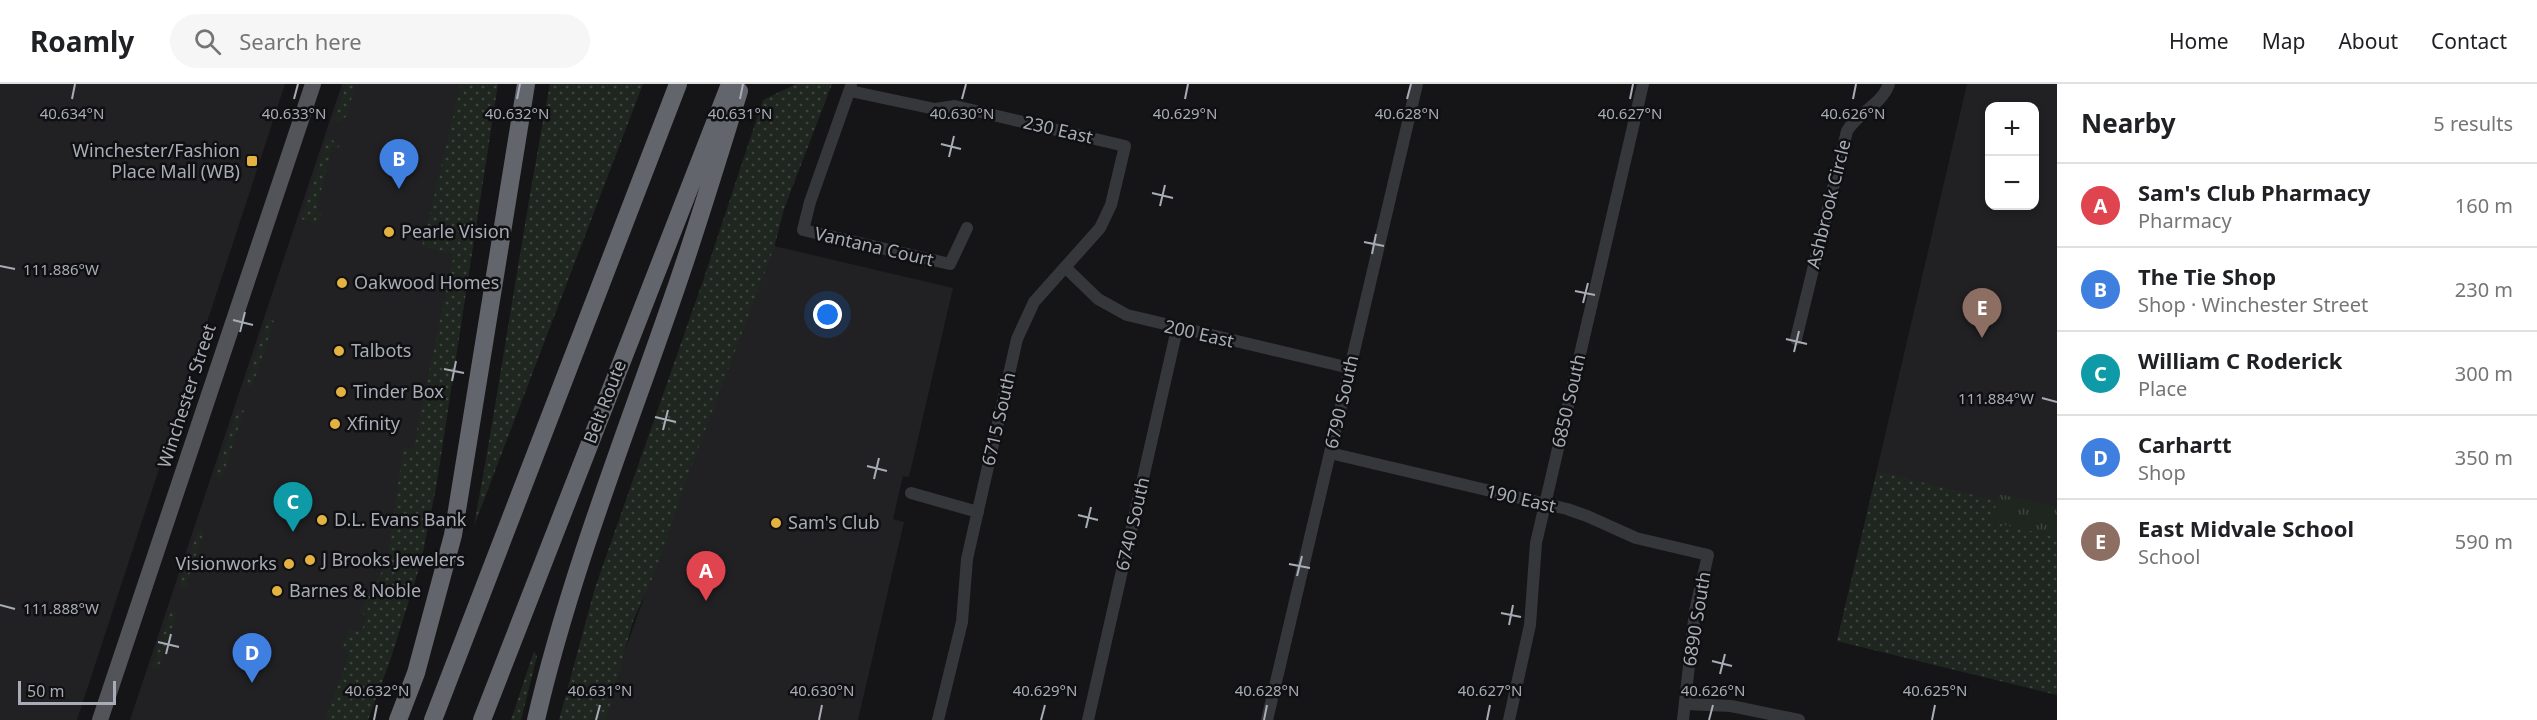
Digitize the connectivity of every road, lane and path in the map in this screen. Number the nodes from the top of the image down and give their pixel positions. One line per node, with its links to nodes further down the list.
1 (313, 84): 22 (main road, Winchester Street)
2 (526, 84): 23 (highway)
3 (678, 84): 24 (highway)
4 (730, 84): 25 (highway, Belt Route)
5 (741, 84): 26 (highway)
6 (1417, 84): 15 (street, 6790 South)
7 (1643, 84): 18 (street, 6850 South)
8 (1889, 84): 14 (street, Ashbrook Circle)
9 (851, 88): 10 (street, 230 East); 11 (street, Vantana Court)
10 (1125, 146): 12 (street, 6715 South)
11 (967, 228)
12 (1065, 267): 13 (street, 200 East); 19 (street, 6715 South)
13 (1177, 329): 15 (street, 200 East); 28 (street, 6740 South)
14 (1796, 339)
15 (1350, 368): 16 (street, 6790 South)
16 (1330, 453): 18 (street, 190 East); 29 (street, 6790 South)
17 (911, 493): 19 (street)
18 (1545, 504): 20 (street, 190 East); 30 (street, 6850 South)
19 (978, 512): 27 (street, 6715 South)
20 (1708, 555): 21 (street, 6890 South)
21 (1686, 704): 31 (street, 6890 South); 32 (street)
22 (100, 720)
23 (398, 720)
24 (433, 720)
25 (482, 720)
26 (536, 720)
27 (938, 720)
28 (1088, 720)
29 (1267, 720)
30 (1509, 720)
31 (1683, 720)
32 (1799, 720)

